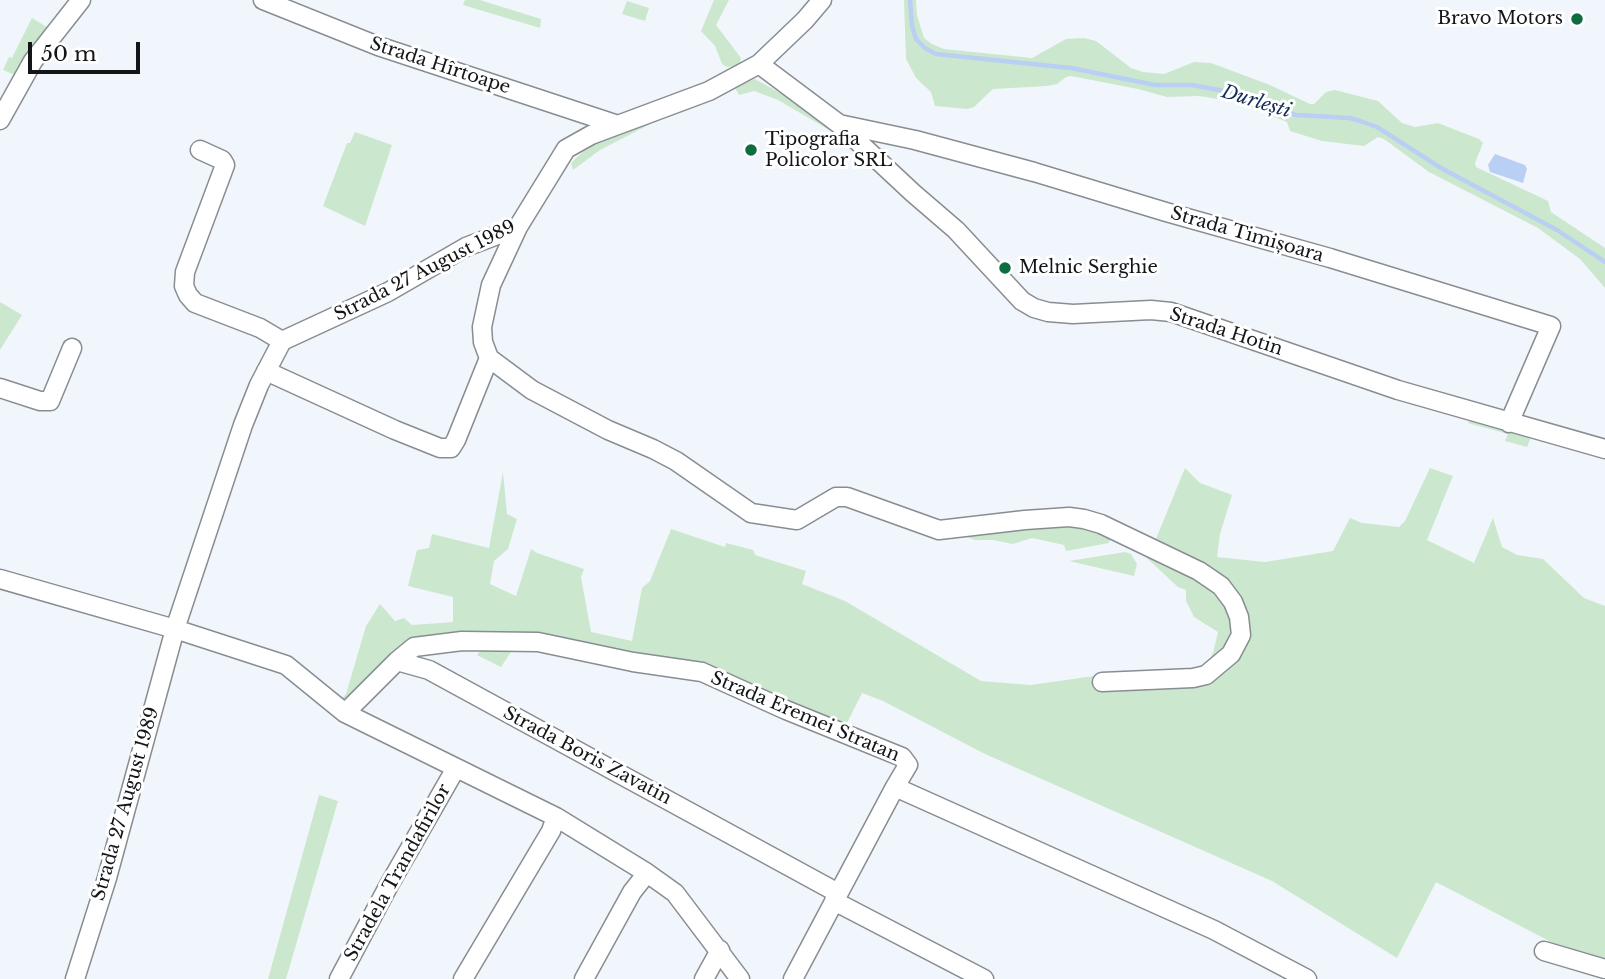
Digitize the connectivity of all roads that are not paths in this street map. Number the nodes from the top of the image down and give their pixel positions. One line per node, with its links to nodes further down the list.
1 (81, 0): 5 (street)
2 (263, 0): 7 (street, Strada Hîrtoape)
3 (822, 0): 4 (street, Strada 27 August 1989)
4 (759, 64): 6 (street, Strada Hotin); 7 (street, Strada 27 August 1989)
5 (0, 120)
6 (839, 124): 15 (street, Strada Hotin); 15 (street, Strada Timișoara)
7 (618, 125): 9 (street, Strada 27 August 1989)
8 (200, 150): 10 (street)
9 (518, 227): 10 (street, Strada 27 August 1989); 12 (street)
10 (282, 341): 13 (street, Strada 27 August 1989)
11 (72, 348): 14 (street)
12 (489, 358): 13 (street); 20 (street)
13 (266, 371): 18 (street, Strada 27 August 1989)
14 (0, 388)
15 (1509, 423): 16 (street, Strada Hotin)
16 (1605, 449)
17 (0, 579): 18 (street)
18 (175, 629): 21 (street); 30 (street, Strada 27 August 1989)
19 (397, 660): 21 (street); 23 (street, Strada Eremei Stratan); 26 (street, Strada Boris Zavatin)
20 (1102, 682)
21 (345, 712): 22 (street)
22 (456, 768): 24 (street); 31 (street, Stradela Trandafirilor)
23 (895, 787): 26 (street); 38 (street, Strada Eremei Stratan)
24 (556, 817): 25 (street); 32 (street)
25 (647, 873): 27 (street); 33 (street)
26 (836, 897): 36 (street); 37 (street, Strada Boris Zavatin)
27 (720, 950): 34 (street); 35 (street)
28 (1544, 951): 29 (street)
29 (1605, 969)
30 (75, 979)
31 (339, 979)
32 (463, 979)
33 (584, 979)
34 (704, 979)
35 (740, 979)
36 (793, 979)
37 (984, 979)
38 (1307, 979)

